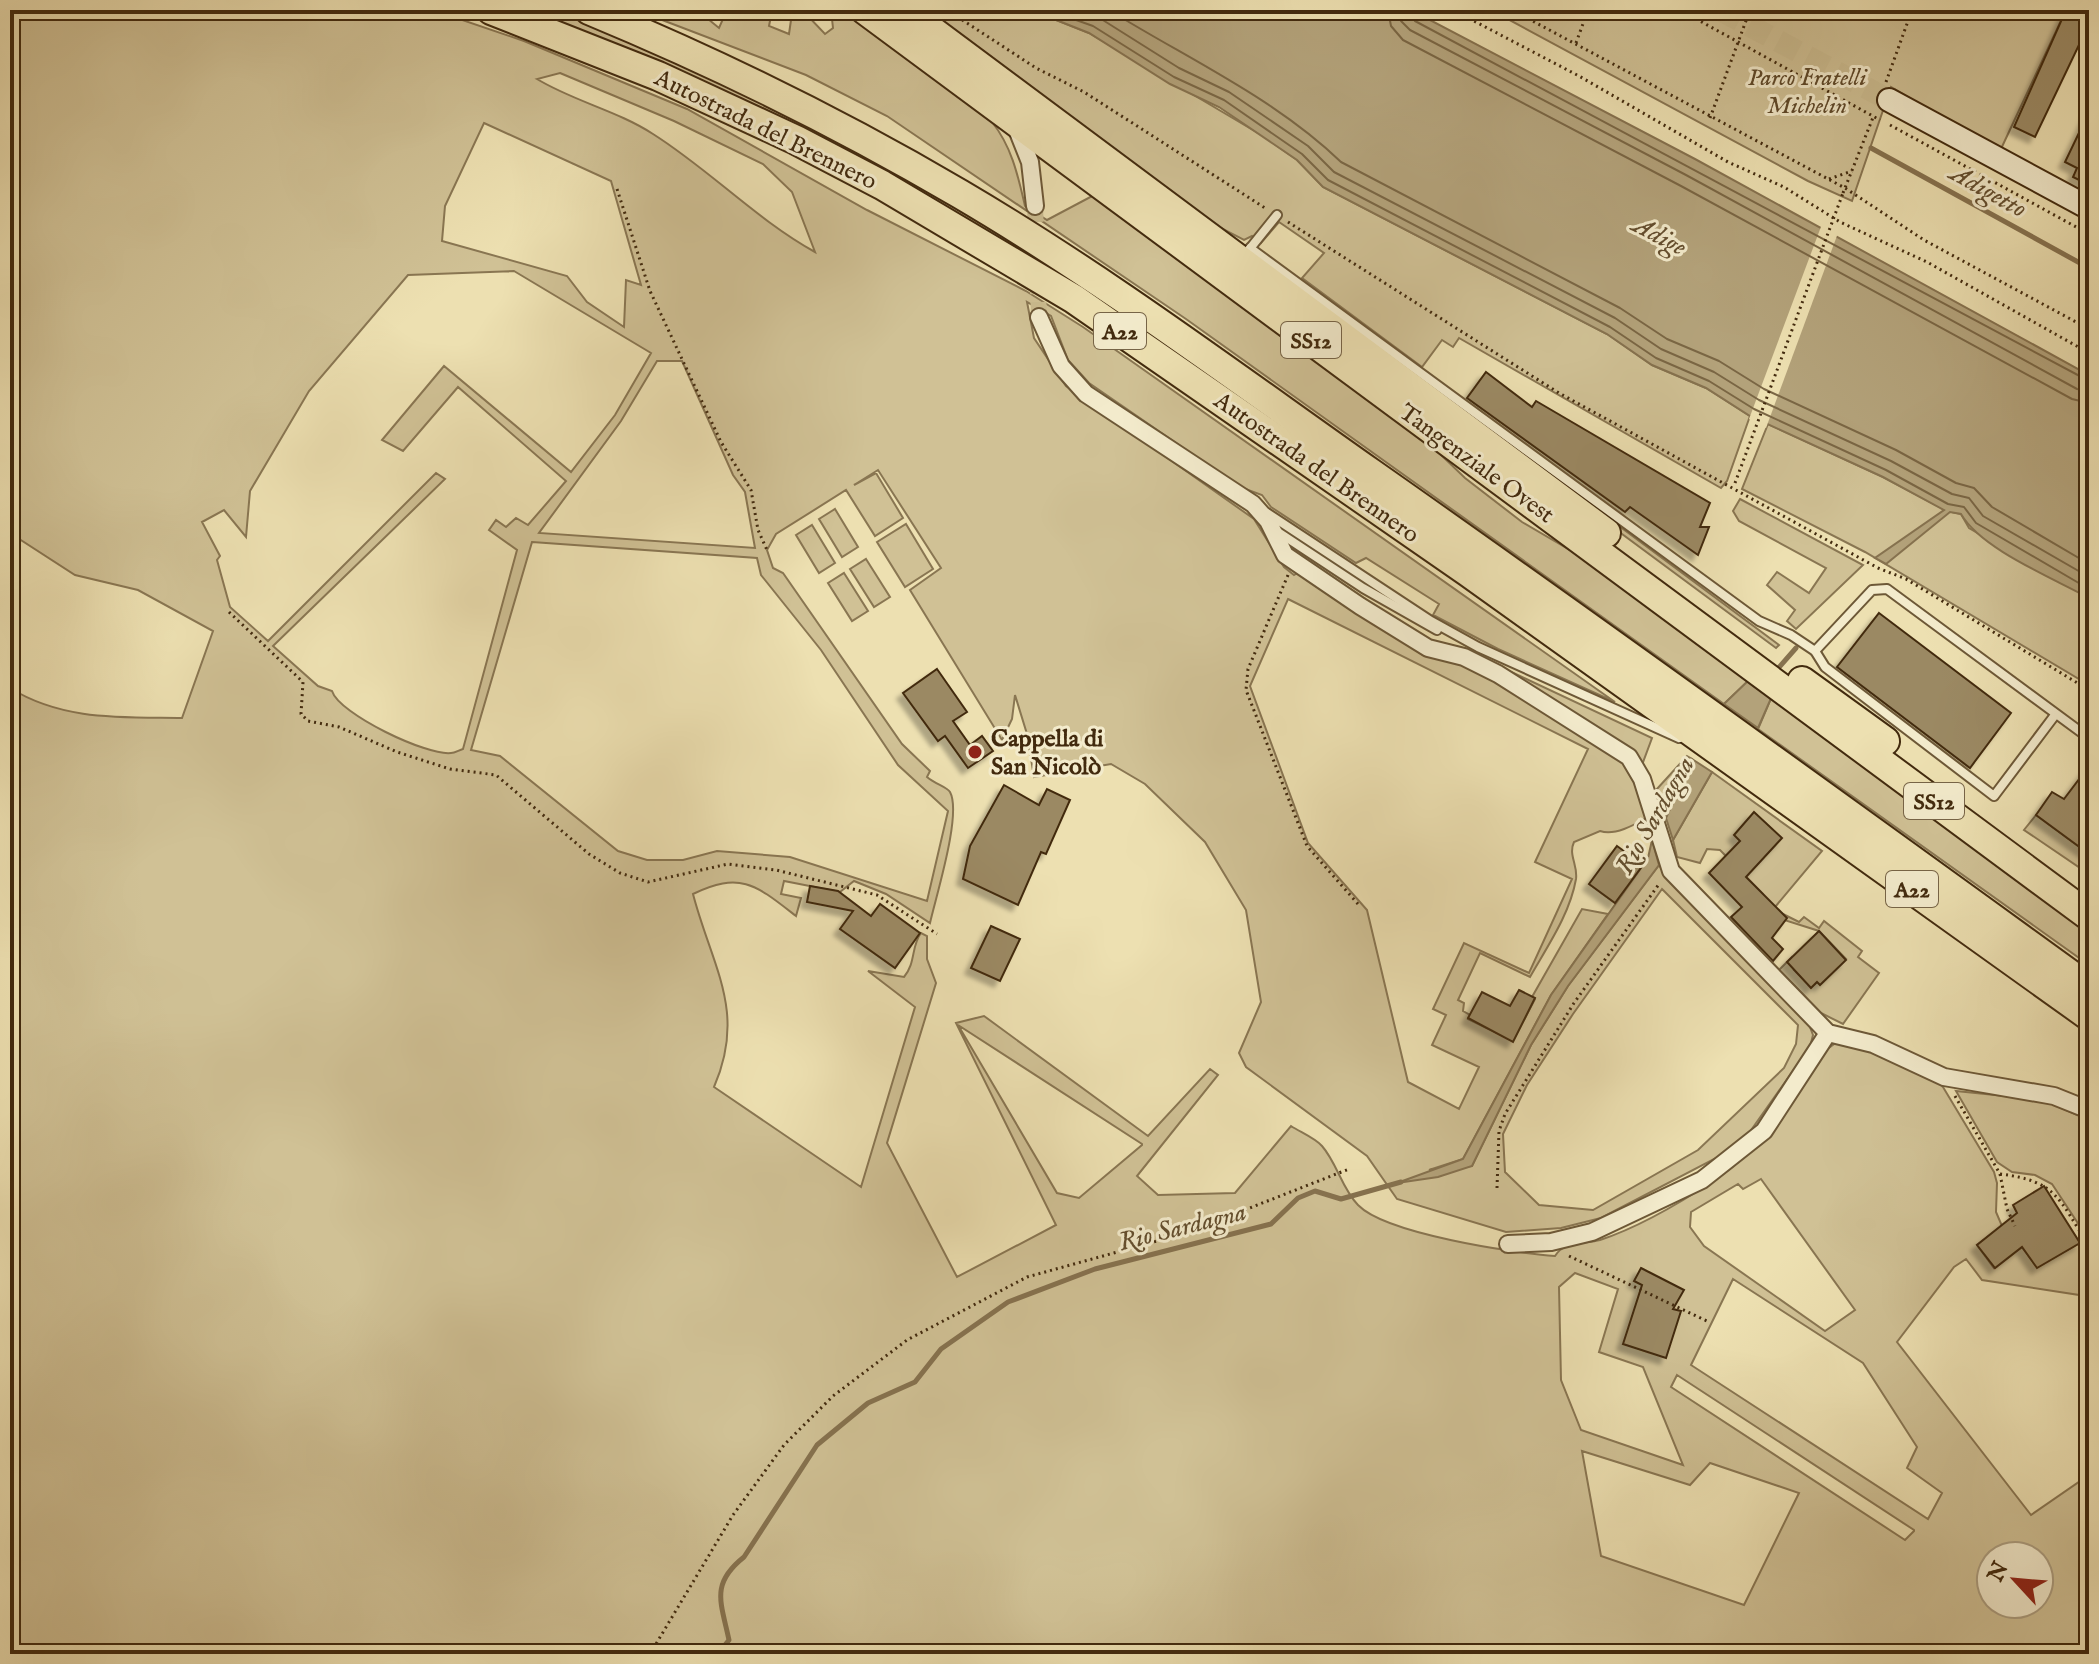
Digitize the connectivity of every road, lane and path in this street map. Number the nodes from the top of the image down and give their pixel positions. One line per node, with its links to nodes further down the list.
1 (491, 10): 39 (highway, Autostrada del Brennero / A22)
2 (589, 10): 39 (highway, Autostrada del Brennero / A22)
3 (865, 10): 14 (highway, Tangenziale Ovest / SS12)
4 (904, 10): 24 (highway, Tangenziale Ovest / SS12)
5 (947, 10): 22 (path)
6 (1453, 10): 27 (path)
7 (1512, 10): 12 (path)
8 (1588, 10): 12 (path)
9 (1680, 10): 11 (path)
10 (1750, 10): 11 (path)
11 (1738, 42): 15 (path); 23 (path)
12 (1576, 43): 15 (path)
13 (1889, 100): 21 (street)
14 (1012, 118): 20 (street); 36 (highway, Tangenziale Ovest / SS12)
15 (1710, 118): 17 (path)
16 (1852, 171): 17 (path)
17 (1828, 179): 18 (path)
18 (1845, 188): 26 (path); 28 (path, bridge)
19 (617, 189): 31 (path)
20 (1035, 206)
21 (2089, 208)
22 (1277, 215): 24 (lane); 28 (path)
23 (2089, 234)
24 (1245, 254): 35 (lane); 36 (highway, Tangenziale Ovest / SS12)
25 (1039, 317): 29 (street)
26 (2089, 329)
27 (2089, 353)
28 (1733, 489): 37 (path)
29 (1253, 504): 30 (street); 34 (lane)
30 (1271, 527): 32 (street); 34 (lane)
31 (767, 550)
32 (1290, 558): 42 (street); 44 (path)
33 (229, 612): 46 (path)
34 (1478, 647): 39 (lane)
35 (1815, 651): 38 (lane); 38 (lane)
36 (1773, 671): 43 (highway, Tangenziale Ovest / SS12); 45 (highway, Tangenziale Ovest / SS12)
37 (2089, 690)
38 (2055, 715): 40 (lane)
39 (1703, 733): 41 (highway, Autostrada del Brennero / A22)
40 (2089, 738)
41 (1742, 752): 47 (highway, Autostrada del Brennero / A22); 48 (highway, Autostrada del Brennero / A22)
42 (1667, 862): 49 (street); 54 (path)
43 (2089, 892)
44 (1358, 904)
45 (2089, 916)
46 (937, 934)
47 (2089, 988)
48 (2089, 1016)
49 (1828, 1033): 50 (street); 56 (street)
50 (1944, 1077): 51 (street); 53 (path)
51 (2089, 1110)
52 (1349, 1169): 60 (path)
53 (2000, 1174): 55 (path); 58 (path)
54 (1497, 1188)
55 (2015, 1226)
56 (1554, 1241): 57 (street); 59 (path)
57 (1508, 1244)
58 (2089, 1246)
59 (1709, 1322)
60 (650, 1654)

